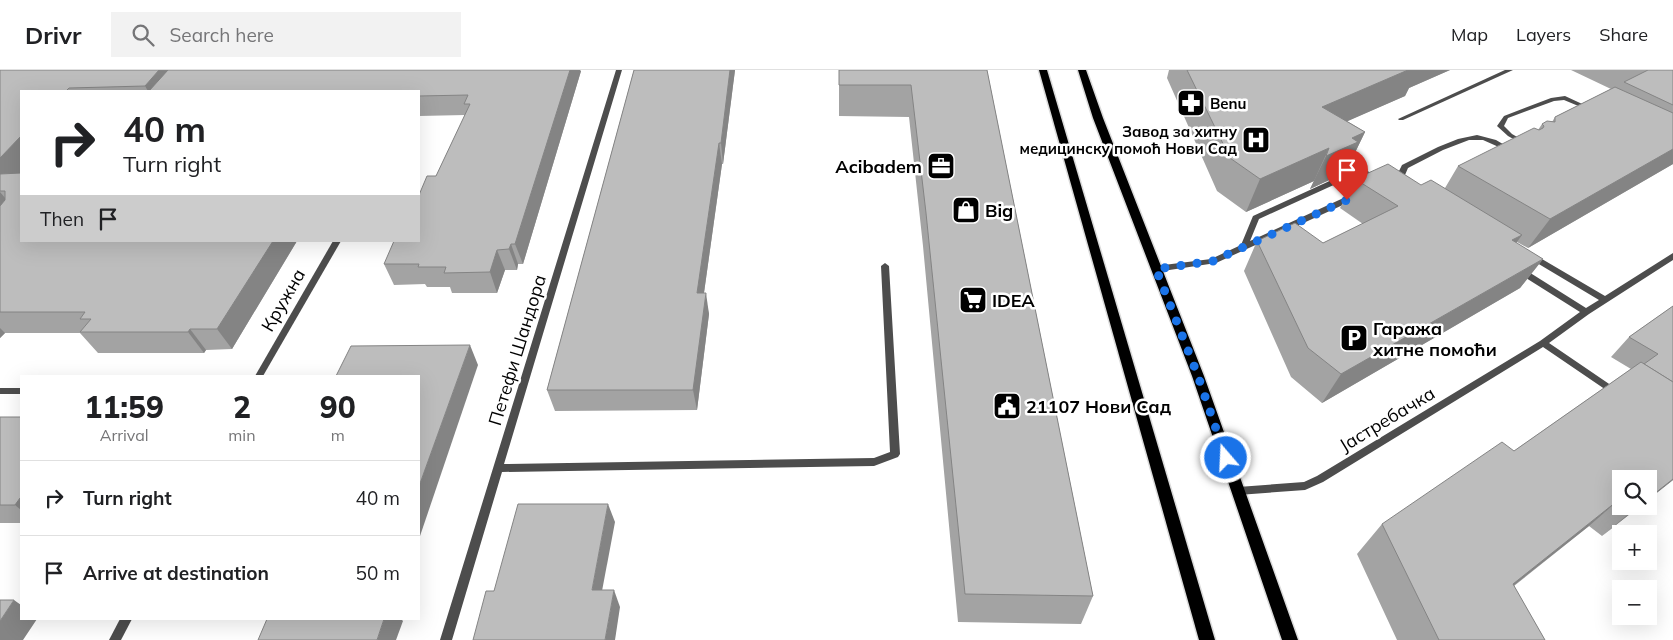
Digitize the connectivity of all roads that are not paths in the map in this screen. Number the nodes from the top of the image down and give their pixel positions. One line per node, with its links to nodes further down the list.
1 (619, 70): 26 (street, Петефи Шандора)
2 (1043, 70): 31 (main road)
3 (1082, 70): 18 (main road)
4 (1510, 70): 6 (street)
5 (1594, 110): 7 (street)
6 (1401, 119)
7 (1532, 148)
8 (1519, 155): 10 (street)
9 (1373, 188): 13 (street)
10 (1418, 188)
11 (1364, 192): 13 (street)
12 (335, 242): 22 (street, Кружна)
13 (1244, 247): 18 (street)
14 (1524, 251): 19 (street)
15 (1673, 256): 19 (street, Јастребачка)
16 (885, 266): 26 (street)
17 (1517, 268): 20 (street)
18 (1156, 269): 27 (main road)
19 (1605, 300): 20 (street, Јастребачка)
20 (1586, 312): 21 (street, Јастребачка)
21 (1543, 343): 25 (street); 27 (street, Јастребачка)
22 (261, 375)
23 (0, 391): 24 (street)
24 (20, 391)
25 (1624, 398)
26 (498, 468): 30 (street, Петефи Шандора)
27 (1238, 491): 32 (main road)
28 (125, 620): 29 (street)
29 (115, 640)
30 (446, 640)
31 (1207, 640)
32 (1290, 640)

